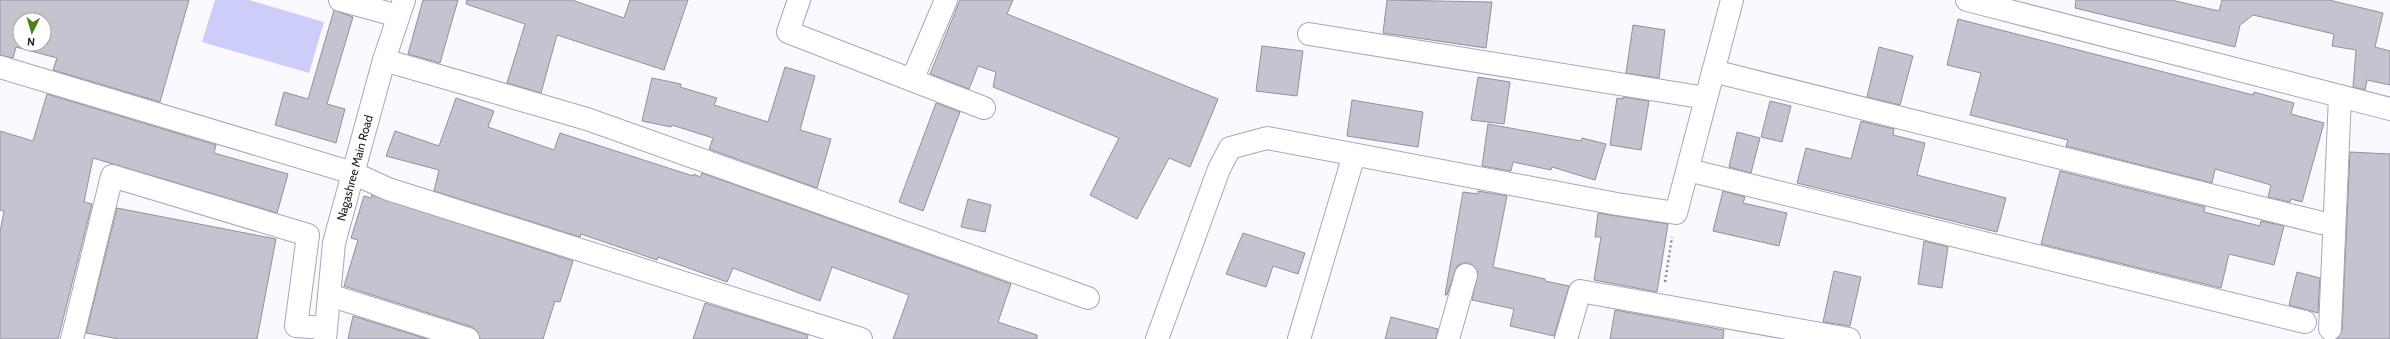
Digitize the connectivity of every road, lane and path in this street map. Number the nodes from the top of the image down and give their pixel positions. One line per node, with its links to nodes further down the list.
1 (340, 0): 6 (street)
2 (799, 0): 11 (street)
3 (946, 0): 11 (street)
4 (1732, 0): 10 (street)
5 (1967, 0): 12 (street)
6 (401, 8): 8 (street, Nagashree Main Road)
7 (1309, 34): 13 (street)
8 (384, 60): 18 (street, Nagashree Main Road); 23 (street)
9 (0, 67): 18 (street)
10 (1713, 71): 13 (street); 20 (street)
11 (912, 80): 14 (street)
12 (2340, 96): 15 (street); 26 (street)
13 (1706, 98): 17 (street)
14 (984, 108)
15 (2390, 108)
16 (1354, 155): 19 (street); 32 (street); 33 (street)
17 (1688, 170): 19 (street); 25 (street)
18 (352, 173): 22 (street, Nagashree Main Road); 31 (street)
19 (1676, 213): 24 (path)
20 (2322, 223)
21 (1466, 275): 34 (street)
22 (329, 295): 28 (street, Nagashree Main Road); 30 (street)
23 (1088, 298)
24 (1661, 305): 35 (street); 36 (street)
25 (2304, 322)
26 (2330, 328)
27 (295, 333): 28 (street); 29 (street)
28 (326, 333)
29 (72, 339)
30 (468, 339)
31 (860, 339)
32 (1157, 339)
33 (1299, 339)
34 (1448, 339)
35 (1566, 339)
36 (1849, 339)

